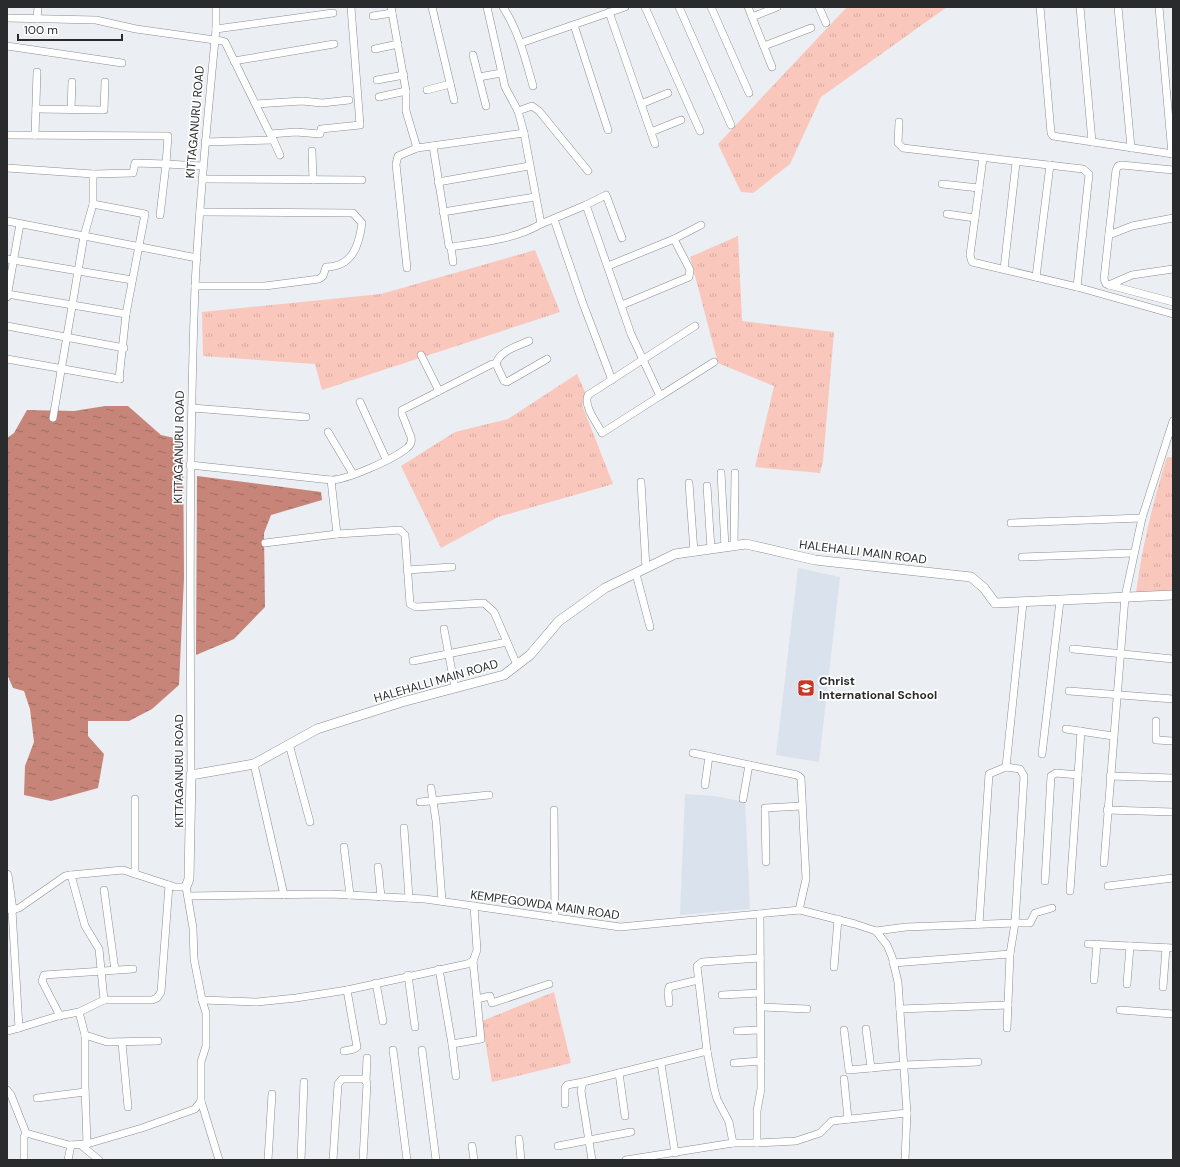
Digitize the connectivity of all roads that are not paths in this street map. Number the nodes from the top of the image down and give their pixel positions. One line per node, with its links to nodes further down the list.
1 (38, 7): 24 (street)
2 (216, 7): 28 (street, KITTAGANURU ROAD)
3 (351, 7): 71 (street)
4 (432, 7): 47 (street)
5 (486, 7): 41 (street)
6 (503, 7): 30 (street)
7 (625, 7): 19 (street)
8 (645, 7): 66 (street)
9 (679, 7): 64 (street)
10 (711, 7): 52 (street)
11 (748, 7): 22 (street)
12 (777, 7): 22 (street)
13 (819, 7): 25 (street)
14 (1040, 7): 73 (street)
15 (1080, 7): 73 (street)
16 (1118, 7): 77 (street)
17 (1159, 7): 79 (street)
18 (392, 10): 21 (street); 32 (street)
19 (609, 12): 26 (street); 57 (street)
20 (333, 13): 28 (street)
21 (373, 16)
22 (752, 17): 34 (street)
23 (7, 18): 24 (street)
24 (37, 19): 29 (street)
25 (826, 23)
26 (574, 25): 30 (street); 65 (street)
27 (811, 28): 34 (street)
28 (216, 29): 29 (street, KITTAGANURU ROAD)
29 (215, 39): 37 (street); 72 (street, KITTAGANURU ROAD)
30 (521, 43): 48 (street)
31 (334, 44): 37 (street)
32 (398, 44): 35 (street); 42 (street)
33 (7, 46): 38 (street)
34 (764, 46): 39 (street)
35 (375, 49)
36 (473, 55): 43 (street)
37 (234, 61): 56 (street)
38 (122, 63)
39 (772, 67)
40 (37, 72): 59 (street)
41 (502, 73): 43 (street); 61 (street)
42 (404, 75): 44 (street); 50 (street)
43 (478, 77): 58 (street)
44 (377, 80)
45 (72, 82): 60 (street)
46 (105, 82): 60 (street)
47 (450, 84): 49 (street); 55 (street)
48 (533, 86)
49 (427, 90)
50 (406, 91): 53 (street); 76 (street)
51 (668, 93): 57 (street)
52 (749, 93)
53 (379, 96)
54 (349, 100): 56 (street)
55 (454, 100)
56 (256, 104): 71 (street)
57 (641, 104): 67 (street)
58 (486, 106)
59 (36, 109): 60 (street); 70 (street)
60 (71, 109)
61 (518, 111): 68 (street); 89 (street)
62 (681, 120): 67 (street)
63 (899, 122): 81 (street)
64 (731, 125)
65 (608, 130)
66 (700, 130)
67 (651, 132): 74 (street)
68 (524, 133): 75 (street); 86 (street)
69 (7, 135): 70 (street)
70 (36, 135): 83 (street)
71 (272, 137): 72 (street); 80 (street)
72 (205, 142): 85 (street, KITTAGANURU ROAD)
73 (1092, 142): 77 (street)
74 (655, 144)
75 (433, 146): 76 (street); 94 (street)
76 (416, 148): 121 (street)
77 (1131, 148): 79 (street)
78 (312, 151): 92 (street)
79 (1172, 154)
80 (280, 155)
81 (983, 158): 82 (street); 96 (street)
82 (1016, 162): 84 (street); 122 (street)
83 (166, 164): 85 (street); 90 (street); 103 (street)
84 (1050, 165): 125 (street); 129 (street)
85 (202, 166): 91 (street, KITTAGANURU ROAD)
86 (529, 166): 94 (street); 97 (street)
87 (7, 168): 90 (street)
88 (1173, 170): 111 (street)
89 (588, 171)
90 (93, 174): 98 (street)
91 (202, 179): 92 (street); 100 (street, KITTAGANURU ROAD)
92 (313, 180): 93 (street)
93 (362, 180)
94 (438, 182): 101 (street)
95 (942, 184): 96 (street)
96 (979, 188): 104 (street)
97 (535, 197): 101 (street); 109 (street)
98 (93, 204): 112 (street); 115 (street)
99 (586, 205): 106 (street); 113 (street); 120 (street)
100 (200, 212): 117 (street, KITTAGANURU ROAD); 128 (street)
101 (443, 212): 116 (street)
102 (947, 214): 104 (street)
103 (160, 215)
104 (975, 218): 122 (street)
105 (1173, 218): 111 (street)
106 (554, 219): 109 (street); 148 (street)
107 (7, 221): 108 (street)
108 (20, 224): 112 (street); 118 (street)
109 (541, 224): 116 (street)
110 (701, 225): 114 (street)
111 (1109, 235): 127 (street)
112 (84, 236): 115 (street); 124 (street)
113 (622, 238)
114 (674, 239): 120 (street); 133 (street)
115 (138, 246): 117 (street); 126 (street)
116 (451, 247): 119 (street)
117 (197, 258): 128 (street, KITTAGANURU ROAD)
118 (10, 259): 124 (street); 130 (street)
119 (453, 262)
120 (608, 266): 133 (street)
121 (407, 268)
122 (1004, 269): 125 (street)
123 (1173, 269): 127 (street)
124 (78, 271): 126 (street); 132 (street)
125 (1036, 277): 129 (street)
126 (132, 280): 134 (street)
127 (1109, 285): 131 (street)
128 (195, 286): 152 (street, KITTAGANURU ROAD)
129 (1077, 287): 135 (street)
130 (7, 295): 132 (street)
131 (1173, 302)
132 (72, 304): 134 (street); 138 (street)
133 (622, 305): 144 (street)
134 (126, 314): 140 (street)
135 (1173, 314)
136 (7, 326): 138 (street)
137 (695, 326): 144 (street)
138 (66, 337): 140 (street); 147 (street)
139 (529, 341): 146 (street)
140 (124, 348): 147 (street)
141 (421, 355): 149 (street)
142 (7, 359): 147 (street)
143 (547, 359): 146 (street)
144 (644, 360): 148 (street); 150 (street)
145 (714, 362): 150 (street)
146 (496, 364): 149 (street)
147 (60, 368): 154 (street)
148 (612, 380): 150 (street)
149 (439, 391): 157 (street)
150 (660, 396)
151 (360, 402): 157 (street)
152 (192, 408): 153 (street); 158 (street, KITTAGANURU ROAD)
153 (306, 417)
154 (53, 418)
155 (1173, 421): 166 (street)
156 (328, 432): 161 (street)
157 (386, 460): 161 (street)
158 (190, 465): 162 (street); 208 (street, KITTAGANURU ROAD)
159 (721, 473): 170 (street)
160 (735, 473): 170 (street)
161 (353, 474): 162 (street)
162 (331, 480): 168 (street)
163 (641, 482): 176 (street)
164 (689, 483): 172 (street)
165 (708, 486): 171 (street)
166 (1142, 518): 167 (street); 173 (street)
167 (1011, 523)
168 (337, 534): 169 (street); 177 (street)
169 (265, 543)
170 (730, 547): 171 (main road, HALEHALLI MAIN ROAD); 182 (main road, HALEHALLI MAIN ROAD)
171 (711, 549): 172 (main road, HALEHALLI MAIN ROAD)
172 (694, 552): 176 (main road, HALEHALLI MAIN ROAD)
173 (1134, 553): 174 (street); 180 (street)
174 (1022, 557)
175 (452, 567): 177 (street)
176 (646, 568): 178 (main road, HALEHALLI MAIN ROAD)
177 (407, 570): 185 (street)
178 (636, 574): 183 (street); 191 (main road, HALEHALLI MAIN ROAD)
179 (1173, 594): 180 (main road, HALEHALLI MAIN ROAD)
180 (1125, 597): 181 (main road, HALEHALLI MAIN ROAD); 188 (street)
181 (1060, 601): 182 (main road, HALEHALLI MAIN ROAD); 203 (street)
182 (1023, 603): 207 (street)
183 (650, 627)
184 (444, 629): 187 (street)
185 (507, 642): 187 (street); 191 (street)
186 (1073, 649): 188 (street)
187 (448, 653): 190 (street); 192 (street)
188 (1120, 653): 189 (street); 194 (street)
189 (1173, 659)
190 (413, 661)
191 (517, 665): 192 (main road, HALEHALLI MAIN ROAD)
192 (455, 688): 201 (main road, HALEHALLI MAIN ROAD)
193 (1069, 691): 194 (street)
194 (1117, 695): 195 (street); 199 (street)
195 (1173, 699)
196 (1156, 721): 200 (street)
197 (1066, 729): 198 (street)
198 (1081, 731): 199 (street); 209 (street)
199 (1114, 736): 210 (street)
200 (1173, 741)
201 (289, 744): 205 (main road, HALEHALLI MAIN ROAD); 223 (street)
202 (693, 753): 204 (street)
203 (1042, 754)
204 (709, 756): 206 (street); 212 (street)
205 (254, 764): 208 (main road, HALEHALLI MAIN ROAD); 240 (street)
206 (749, 765): 216 (street); 219 (street)
207 (1006, 767): 252 (street); 253 (street)
208 (191, 775): 238 (main road, KITTAGANURU ROAD)
209 (1078, 775): 233 (street); 237 (street)
210 (1110, 776): 211 (street); 221 (street)
211 (1173, 778)
212 (705, 785)
213 (431, 788): 217 (street)
214 (489, 795): 217 (street)
215 (134, 799): 229 (street)
216 (743, 799)
217 (433, 801): 218 (street); 244 (street)
218 (420, 802)
219 (802, 806): 226 (street); 248 (street)
220 (554, 810): 250 (street)
221 (1107, 810): 222 (street); 227 (street)
222 (1173, 812)
223 (310, 822)
224 (404, 828): 243 (street)
225 (344, 847): 241 (street)
226 (766, 862)
227 (1104, 863)
228 (378, 867): 242 (street)
229 (134, 874): 231 (street, KEMPEGOWDA MAIN ROAD); 234 (street, KEMPEGOWDA MAIN ROAD)
230 (7, 875): 239 (main road)
231 (71, 875): 247 (street); 268 (street)
232 (1173, 878): 235 (street)
233 (1045, 881)
234 (169, 885): 238 (street, KEMPEGOWDA MAIN ROAD); 281 (street)
235 (1108, 886)
236 (104, 890): 269 (street)
237 (1070, 891)
238 (187, 892): 240 (street, KEMPEGOWDA MAIN ROAD); 282 (street)
239 (8, 894): 247 (main road)
240 (284, 895): 241 (street, KEMPEGOWDA MAIN ROAD)
241 (350, 895): 242 (street, KEMPEGOWDA MAIN ROAD)
242 (381, 897): 243 (street, KEMPEGOWDA MAIN ROAD)
243 (409, 898): 244 (street, KEMPEGOWDA MAIN ROAD)
244 (442, 901): 245 (street, KEMPEGOWDA MAIN ROAD)
245 (474, 906): 250 (street, KEMPEGOWDA MAIN ROAD); 263 (street)
246 (1052, 908): 253 (street, KEMPEGOWDA MAIN ROAD)
247 (12, 910): 259 (street)
248 (799, 910): 249 (street, KEMPEGOWDA MAIN ROAD); 251 (street, KEMPEGOWDA MAIN ROAD)
249 (760, 914): 250 (street, KEMPEGOWDA MAIN ROAD); 262 (street)
250 (554, 918)
251 (838, 919): 254 (street, KEMPEGOWDA MAIN ROAD); 265 (street)
252 (979, 924): 253 (street, KEMPEGOWDA MAIN ROAD); 254 (street, KEMPEGOWDA MAIN ROAD)
253 (1015, 924): 261 (street)
254 (876, 932): 264 (street)
255 (1088, 944): 256 (street)
256 (1097, 944): 257 (street); 272 (street)
257 (1130, 946): 258 (street); 275 (street)
258 (1170, 948): 276 (street)
259 (15, 950): 260 (street); 294 (street)
260 (7, 952)
261 (1010, 954): 264 (street); 284 (street)
262 (760, 958): 271 (street); 278 (street)
263 (473, 961): 267 (street); 280 (street)
264 (893, 963): 287 (street)
265 (834, 967)
266 (133, 969): 269 (street)
267 (439, 969): 270 (street); 304 (street)
268 (102, 970): 269 (street); 281 (street); 291 (street)
269 (115, 970)
270 (408, 975): 273 (street); 293 (street)
271 (698, 980): 283 (street); 308 (street)
272 (1094, 980)
273 (376, 983): 277 (street); 292 (street)
274 (549, 984): 280 (street)
275 (1127, 984)
276 (1163, 987)
277 (347, 990): 282 (street); 307 (street)
278 (760, 993): 279 (street); 285 (street)
279 (722, 995)
280 (477, 999): 304 (street)
281 (104, 1000): 289 (street)
282 (202, 1000): 326 (street)
283 (669, 1003)
284 (1008, 1005): 287 (street); 295 (street)
285 (760, 1007): 286 (street); 298 (street)
286 (806, 1009)
287 (900, 1009): 314 (street)
288 (1120, 1010): 290 (street)
289 (79, 1012): 291 (street); 301 (street)
290 (1173, 1014)
291 (60, 1016): 294 (street)
292 (383, 1021)
293 (415, 1027)
294 (19, 1028): 300 (street)
295 (1007, 1028)
296 (866, 1029): 315 (street)
297 (737, 1030): 298 (street)
298 (760, 1030): 310 (street)
299 (844, 1030): 315 (street)
300 (7, 1031)
301 (86, 1035): 303 (street); 323 (street)
302 (158, 1041): 303 (street)
303 (122, 1042): 328 (street)
304 (452, 1044): 317 (street)
305 (393, 1050): 351 (street)
306 (422, 1050): 352 (street)
307 (344, 1051)
308 (707, 1051): 313 (street); 336 (street)
309 (367, 1058): 319 (street)
310 (761, 1061): 312 (street); 337 (street)
311 (978, 1062): 314 (street)
312 (734, 1063)
313 (661, 1064): 316 (street); 342 (street)
314 (904, 1065): 315 (street); 329 (street)
315 (870, 1068)
316 (619, 1073): 321 (street); 330 (street)
317 (456, 1076)
318 (844, 1079): 331 (street)
319 (366, 1081): 349 (street); 350 (street)
320 (304, 1082): 348 (street)
321 (583, 1082): 327 (street); 335 (street)
322 (7, 1090): 333 (street)
323 (85, 1092): 325 (street); 339 (street)
324 (272, 1094): 347 (street)
325 (37, 1098)
326 (201, 1101): 339 (street); 346 (street)
327 (565, 1104)
328 (128, 1107)
329 (907, 1112): 331 (street); 357 (street)
330 (625, 1116)
331 (848, 1119): 337 (street)
332 (630, 1132): 335 (street)
333 (26, 1133): 338 (street); 343 (street)
334 (519, 1139): 354 (street)
335 (588, 1141): 341 (street); 355 (street)
336 (733, 1143): 337 (street); 342 (street)
337 (757, 1143)
338 (71, 1145): 339 (street); 344 (street)
339 (84, 1145): 345 (street)
340 (472, 1146): 353 (street)
341 (558, 1146)
342 (674, 1153): 356 (street)
343 (24, 1160)
344 (68, 1160)
345 (99, 1160)
346 (219, 1160)
347 (268, 1160)
348 (301, 1160)
349 (332, 1160)
350 (363, 1160)
351 (407, 1160)
352 (436, 1160)
353 (474, 1160)
354 (521, 1160)
355 (592, 1160)
356 (626, 1160)
357 (905, 1160)

